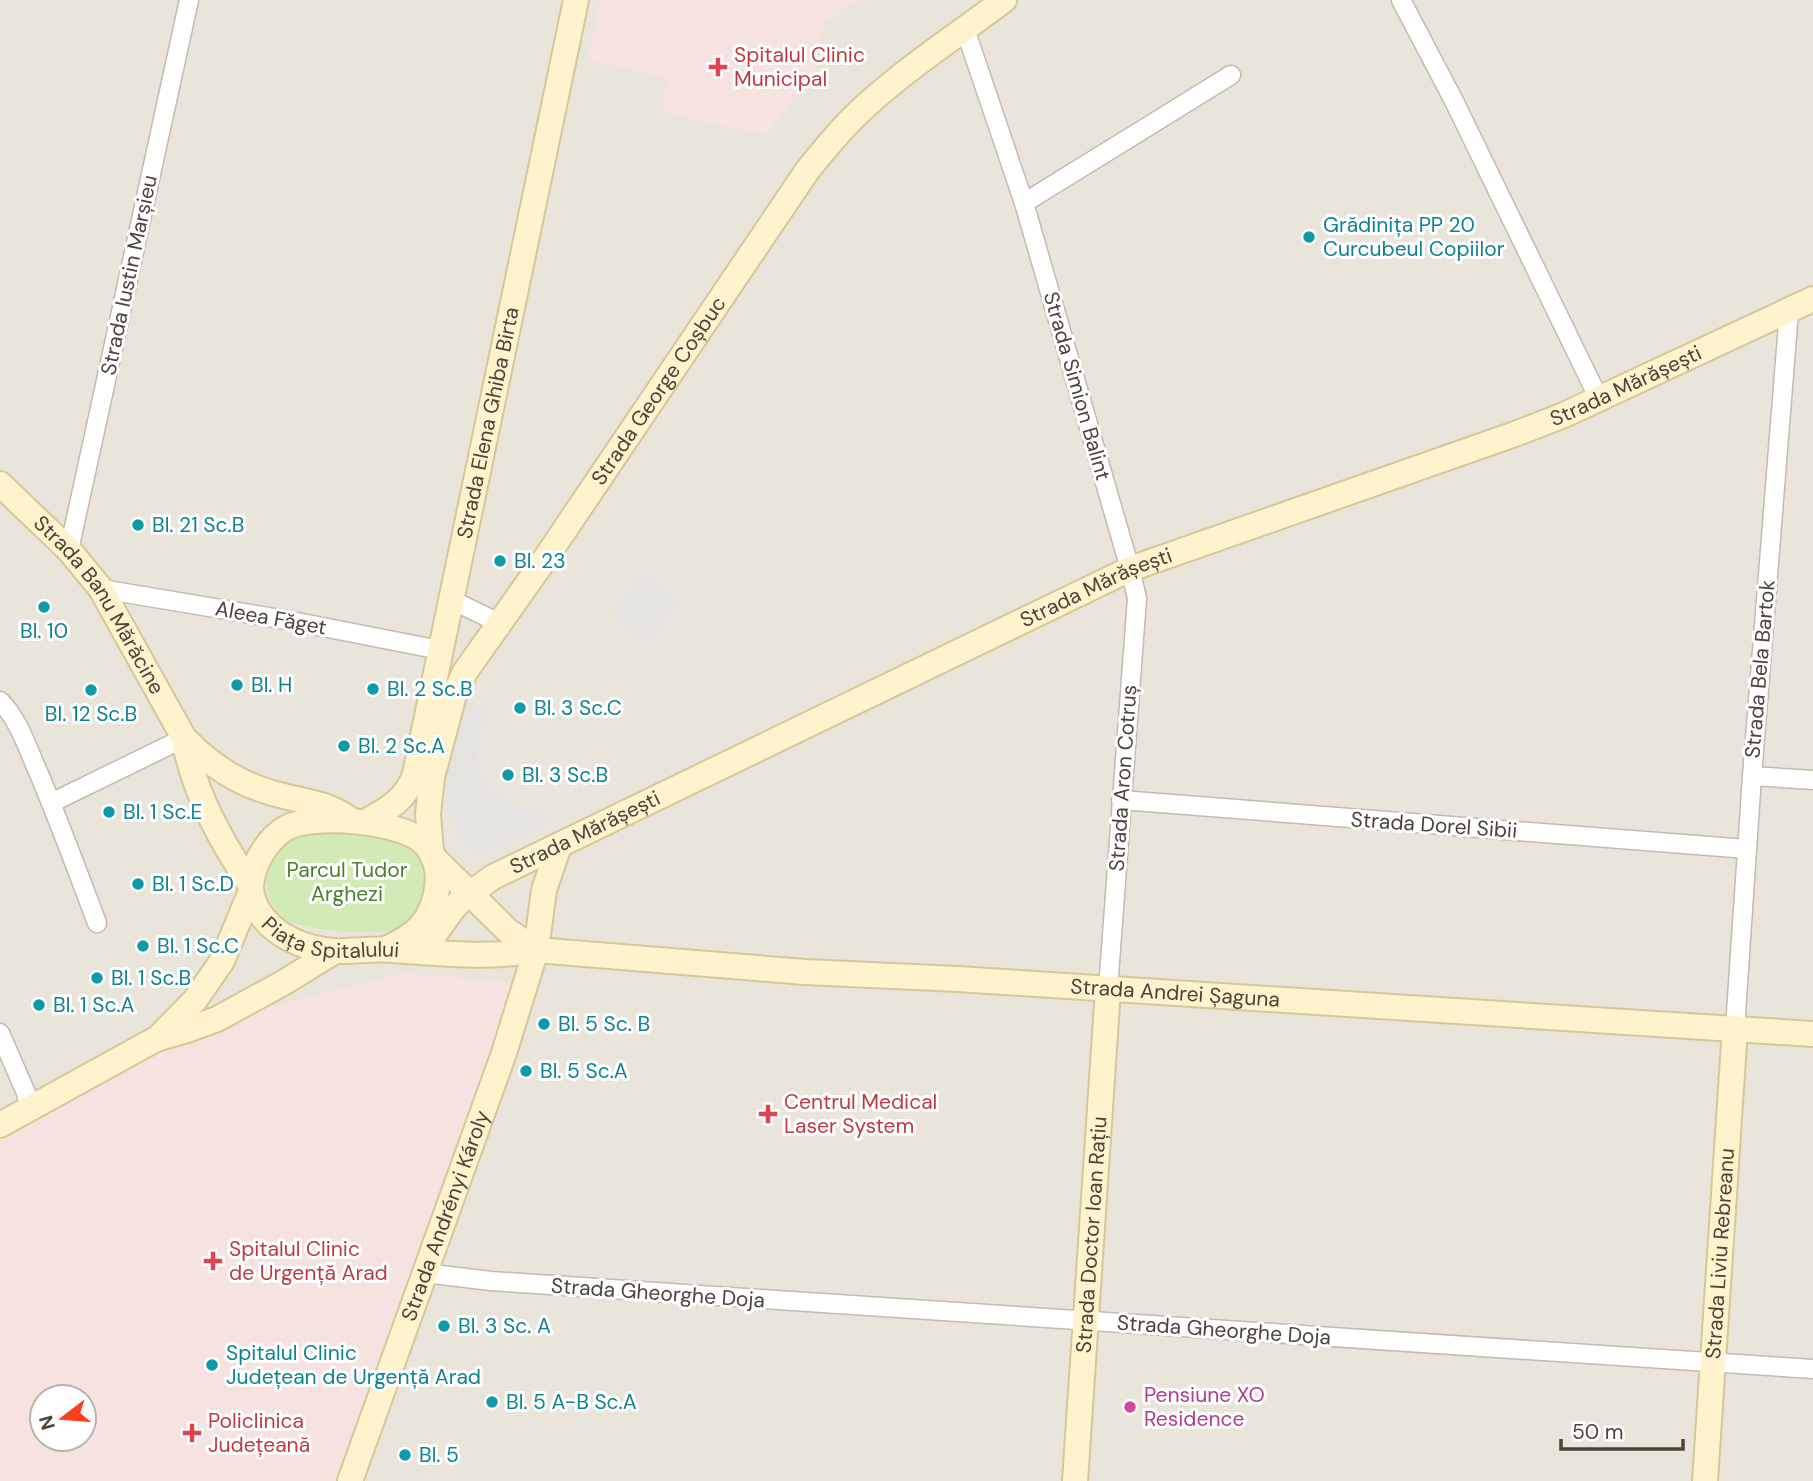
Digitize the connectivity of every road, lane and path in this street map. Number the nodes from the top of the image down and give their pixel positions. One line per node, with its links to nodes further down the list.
1 (188, 0): 12 (street, Strada Iustin Marșieu)
2 (576, 0): 15 (street, Strada Elena Ghiba Birta)
3 (1004, 0): 5 (street, Strada George Coșbuc)
4 (1401, 0): 10 (street)
5 (965, 29): 7 (street, Strada Simion Balint); 16 (street, Strada George Coșbuc)
6 (1231, 75): 7 (street)
7 (1024, 203): 13 (street, Strada Simion Balint)
8 (1813, 299): 9 (street, Strada Mărășești)
9 (1789, 311): 10 (street, Strada Mărășești); 20 (street, Strada Bela Bartok)
10 (1599, 399): 13 (street, Strada Mărășești)
11 (0, 484): 12 (street, Strada Banu Mărăcine)
12 (69, 550): 14 (street, Strada Banu Mărăcine)
13 (1130, 569): 22 (street, Strada Aron Cotruș); 25 (street, Strada Mărășești)
14 (102, 589): 17 (street, Aleea Făget); 19 (street, Strada Banu Mărăcine)
15 (452, 600): 16 (street); 17 (street, Strada Elena Ghiba Birta)
16 (499, 623): 27 (street, Strada George Coșbuc)
17 (440, 650): 24 (street, Strada Elena Ghiba Birta)
18 (0, 701): 23 (street)
19 (184, 738): 23 (street); 24 (street, Strada Banu Mărăcine); 28 (street, Strada Banu Mărăcine)
20 (1752, 776): 21 (street); 26 (street, Strada Bela Bartok)
21 (1813, 780)
22 (1121, 800): 26 (street, Strada Dorel Sibii); 35 (street, Strada Aron Cotruș)
23 (51, 803): 30 (street)
24 (359, 822): 27 (street, Piața Spitalului); 28 (street, Piața Spitalului)
25 (559, 846): 29 (street, Strada Mărășești); 32 (street)
26 (1747, 849): 36 (street, Strada Bela Bartok)
27 (432, 854): 29 (street, Strada Andrei Șaguna); 31 (street, Piața Spitalului)
28 (251, 888): 33 (street, Piața Spitalului); 39 (street)
29 (471, 893): 32 (street, Strada Andrei Șaguna); 34 (street, Strada Mărășești)
30 (97, 923)
31 (386, 949): 33 (street, Piața Spitalului); 34 (street, Strada Andrei Șaguna)
32 (536, 950): 34 (street, Strada Andrei Șaguna); 35 (street, Strada Andrei Șaguna); 42 (street, Strada Andrényi Károly)
33 (335, 951): 39 (street)
34 (419, 951)
35 (1108, 989): 36 (street, Strada Andrei Șaguna); 43 (street, Strada Doctor Ioan Rațiu)
36 (1735, 1028): 38 (street, Strada Andrei Șaguna); 44 (street, Strada Liviu Rebreanu)
37 (0, 1033): 40 (street)
38 (1813, 1034)
39 (156, 1039): 40 (street)
40 (30, 1110): 41 (street)
41 (0, 1125)
42 (425, 1273): 43 (street, Strada Gheorghe Doja); 46 (street, Strada Andrényi Károly)
43 (1086, 1321): 44 (street, Strada Gheorghe Doja); 47 (street, Strada Doctor Ioan Rațiu)
44 (1714, 1363): 45 (street, Strada Gheorghe Doja); 48 (street, Strada Liviu Rebreanu)
45 (1813, 1369)
46 (350, 1481)
47 (1075, 1481)
48 (1705, 1481)

